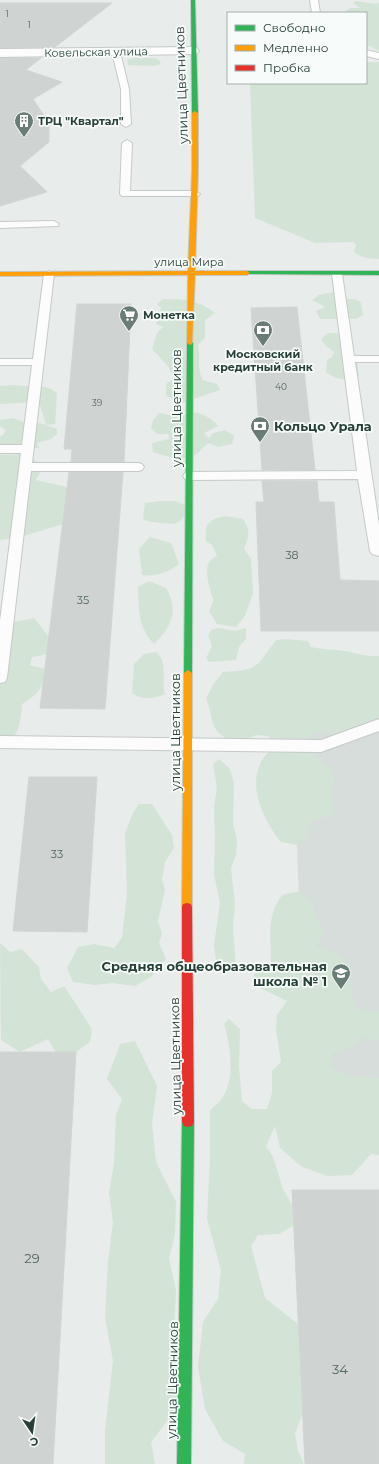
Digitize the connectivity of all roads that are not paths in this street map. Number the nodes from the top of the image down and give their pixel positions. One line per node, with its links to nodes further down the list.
1 (192, 0): 4 (street, улица Цветников)
2 (314, 0): 3 (lane)
3 (316, 12)
4 (193, 51): 5 (street, Ковельская улица); 11 (street, улица Цветников)
5 (116, 52): 6 (street, Ковельская улица); 9 (lane)
6 (0, 53)
7 (367, 54): 8 (lane)
8 (379, 56)
9 (126, 124)
10 (127, 144): 11 (lane)
11 (195, 194): 16 (street, улица Цветников)
12 (54, 224): 13 (lane)
13 (0, 225)
14 (0, 274): 15 (street, улица Мира)
15 (49, 274): 16 (street, улица Мира); 22 (lane)
16 (190, 274): 17 (street, улица Мира); 28 (street, улица Цветников)
17 (337, 274): 18 (street, улица Мира); 19 (lane)
18 (379, 274)
19 (349, 359): 20 (lane); 27 (lane)
20 (379, 359)
21 (0, 362): 22 (lane)
22 (38, 362): 24 (lane)
23 (0, 449): 24 (lane)
24 (28, 449): 25 (lane)
25 (26, 467): 26 (lane); 30 (lane)
26 (138, 467)
27 (364, 475): 28 (lane); 29 (lane)
28 (189, 476): 33 (street, улица Цветников)
29 (379, 551)
30 (0, 678)
31 (379, 725): 33 (lane)
32 (0, 742): 33 (lane)
33 (188, 743): 34 (street, улица Цветников)
34 (184, 1464)

